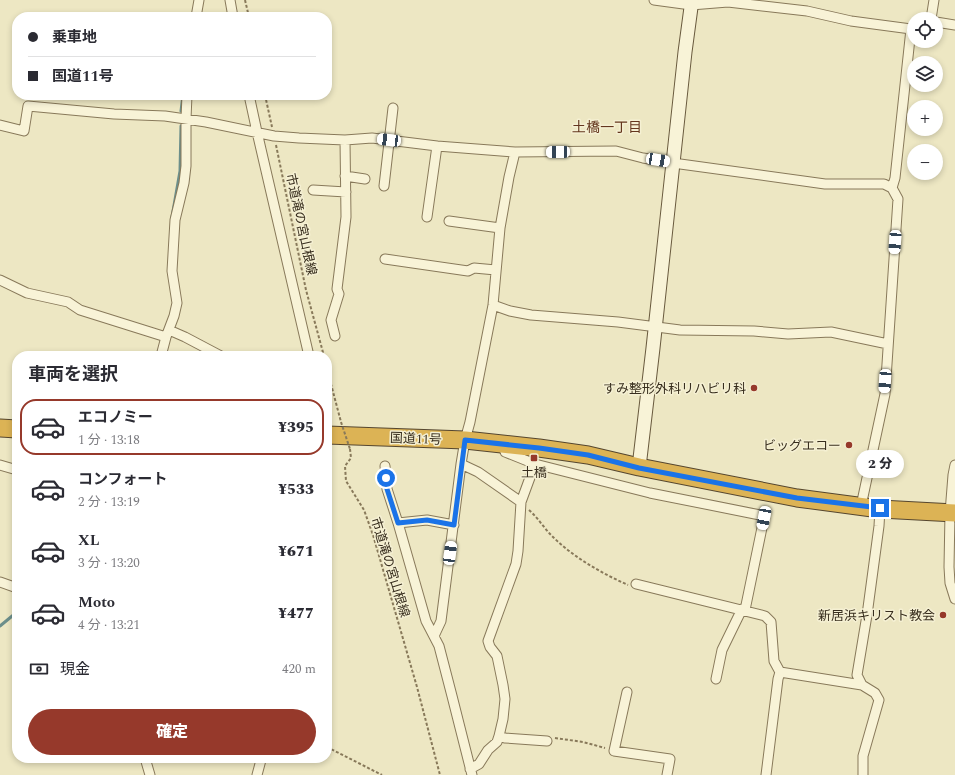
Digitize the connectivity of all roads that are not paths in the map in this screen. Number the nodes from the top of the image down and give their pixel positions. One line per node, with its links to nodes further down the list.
1 (199, 0): 6 (street)
2 (230, 0): 7 (street)
3 (654, 0): 5 (street)
4 (934, 0): 8 (street)
5 (692, 2): 11 (street); 23 (street)
6 (197, 12)
7 (232, 12)
8 (932, 12)
9 (943, 23): 10 (street)
10 (955, 25)
11 (907, 27)
12 (910, 48): 27 (street)
13 (187, 100): 16 (street)
14 (250, 100): 18 (street)
15 (393, 108): 20 (street)
16 (186, 119): 17 (street); 18 (street); 38 (street)
17 (0, 125)
18 (257, 132): 19 (street); 43 (street)
19 (345, 140): 20 (street); 24 (street)
20 (389, 140): 21 (street); 26 (street)
21 (437, 146): 22 (street); 30 (street)
22 (515, 152): 23 (street); 32 (street)
23 (673, 163): 27 (street); 37 (street)
24 (345, 176): 25 (street); 29 (street)
25 (365, 179)
26 (384, 186)
27 (892, 188): 40 (street)
28 (313, 190): 29 (street)
29 (346, 192): 39 (street)
30 (427, 217)
31 (449, 221): 32 (street)
32 (500, 228): 34 (street)
33 (385, 259): 34 (street)
34 (496, 270): 36 (street)
35 (0, 280): 38 (street)
36 (493, 305): 37 (street); 47 (street)
37 (656, 326): 40 (street); 54 (street)
38 (168, 334): 41 (street); 42 (street)
39 (335, 336)
40 (888, 344): 57 (street)
41 (163, 351)
42 (211, 351)
43 (307, 351)
44 (0, 428): 45 (highway)
45 (12, 429)
46 (332, 435): 47 (highway, 国道11号)
47 (465, 440): 48 (highway, 国道11号); 49 (street)
48 (503, 444): 50 (street); 54 (highway, 国道11号)
49 (461, 464): 56 (street); 61 (street)
50 (535, 464): 56 (street); 66 (street)
51 (0, 465): 55 (street)
52 (955, 465): 59 (street)
53 (385, 466): 60 (street)
54 (639, 468): 57 (highway, 国道11号)
55 (12, 469)
56 (521, 502): 72 (street)
57 (861, 506): 58 (highway, 国道11号)
58 (880, 508): 59 (highway, 国道11号); 70 (street)
59 (953, 513): 65 (street)
60 (398, 523): 61 (street); 67 (street)
61 (454, 525): 67 (street)
62 (0, 582): 64 (street)
63 (636, 584): 66 (street)
64 (12, 586)
65 (955, 599)
66 (744, 610): 68 (street); 69 (street)
67 (434, 636): 76 (street)
68 (780, 672): 70 (street); 80 (street)
69 (716, 679)
70 (862, 685): 81 (street)
71 (627, 692): 79 (street)
72 (499, 736): 73 (street); 76 (street)
73 (547, 741)
74 (146, 763): 77 (street)
75 (260, 763): 78 (street)
76 (471, 772)
77 (150, 775)
78 (257, 775)
79 (667, 775)
80 (766, 775)
81 (863, 775)

